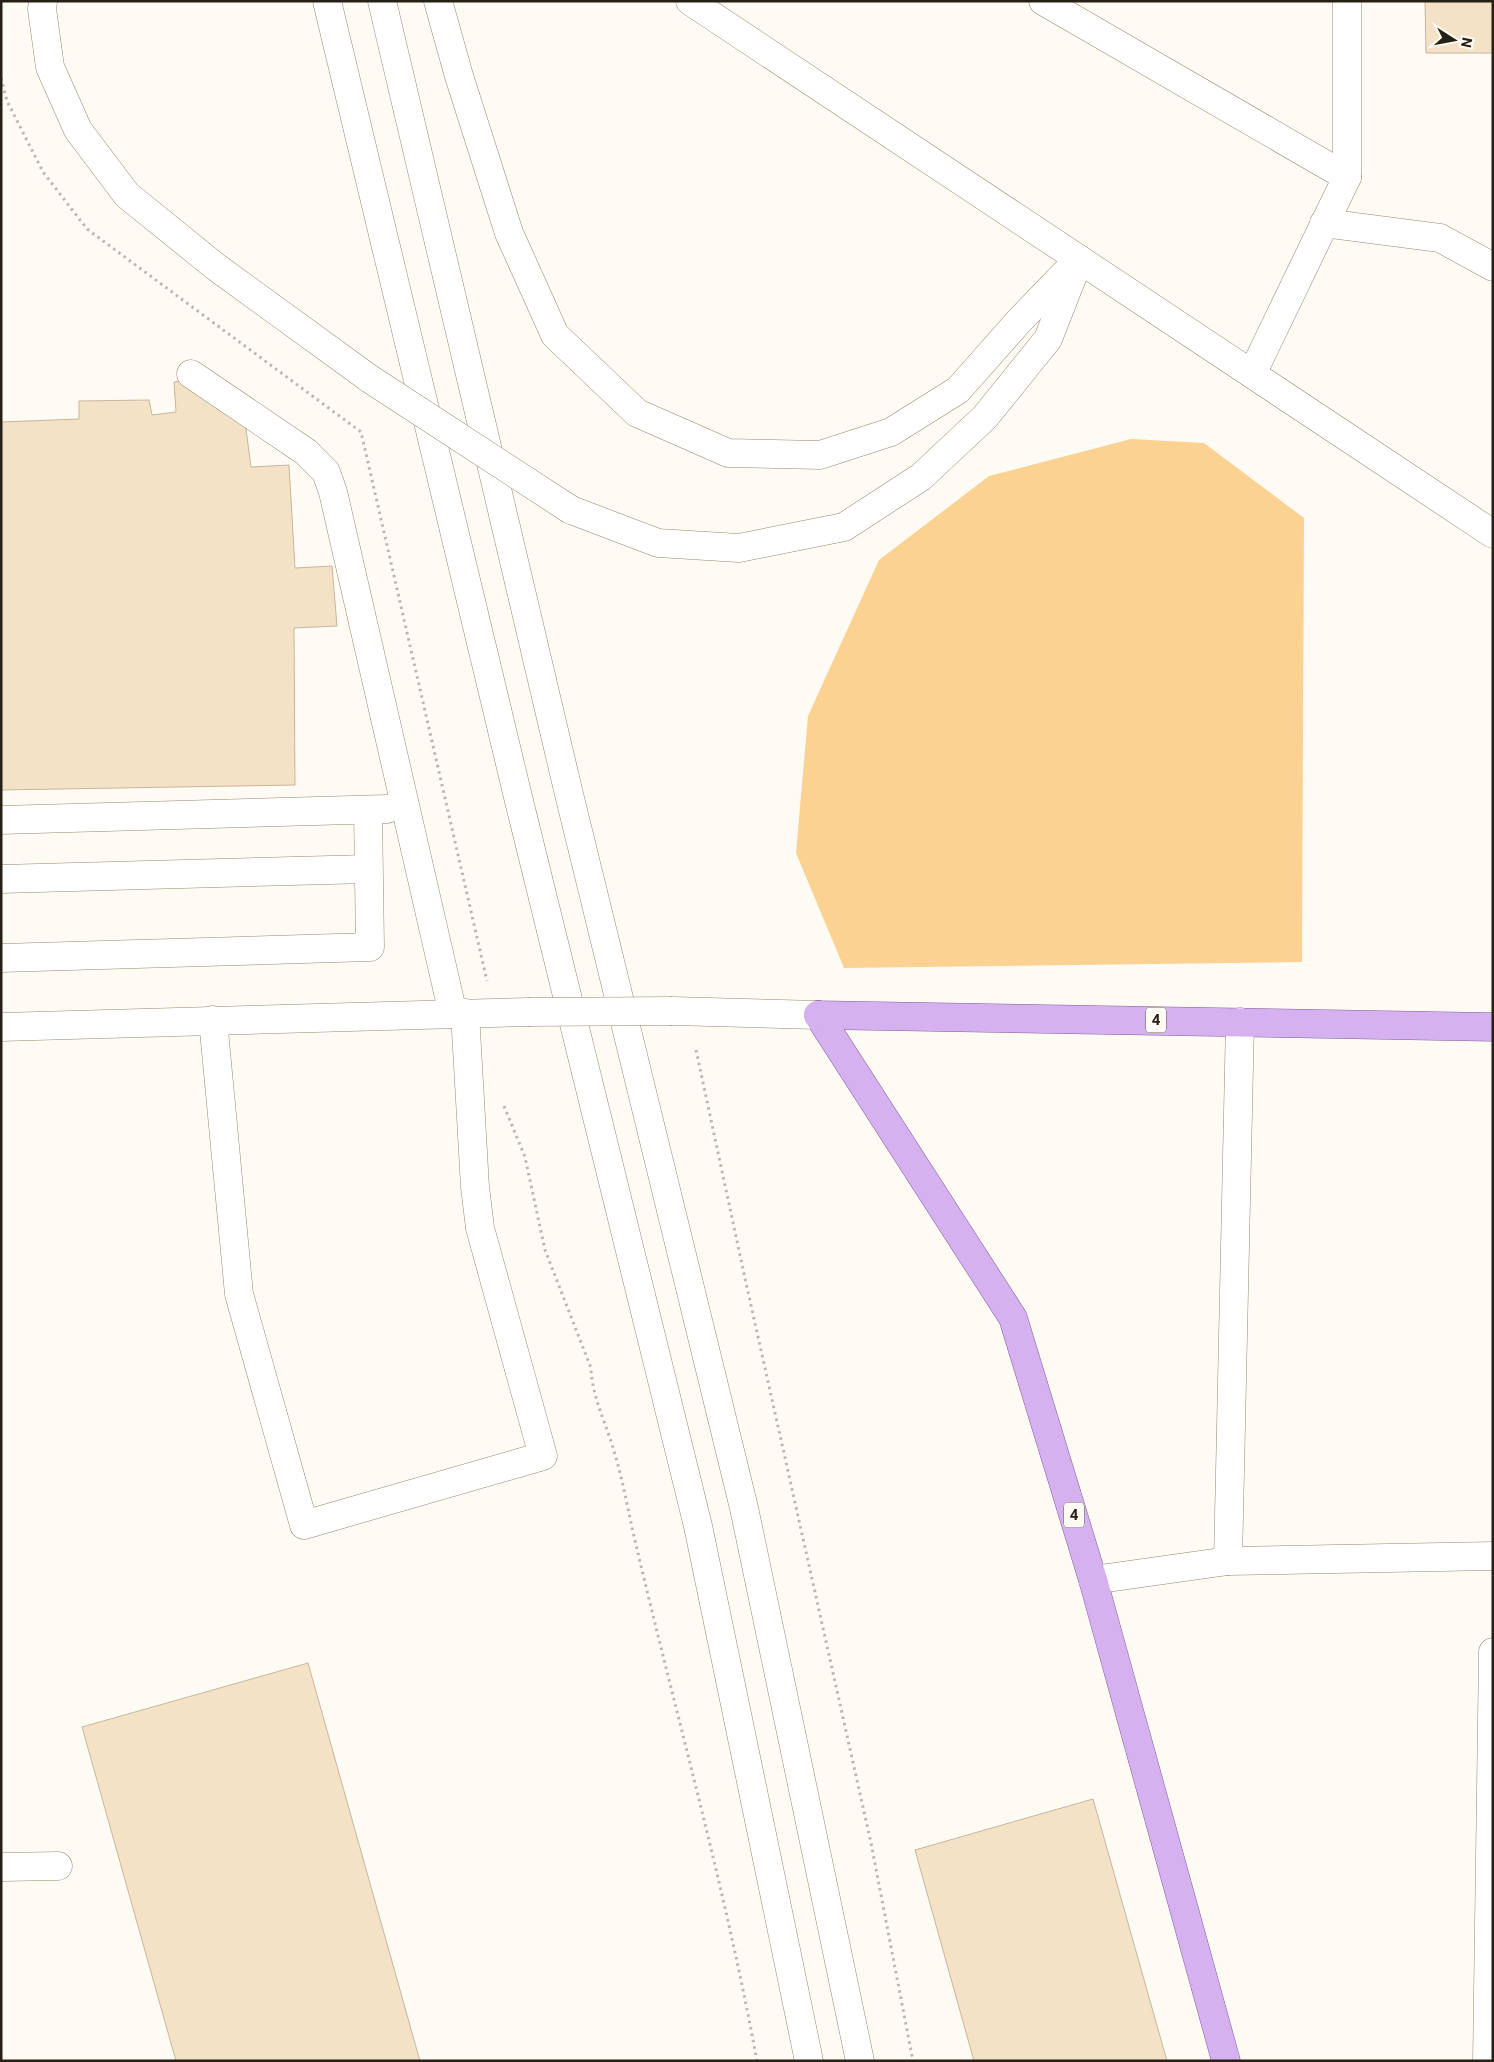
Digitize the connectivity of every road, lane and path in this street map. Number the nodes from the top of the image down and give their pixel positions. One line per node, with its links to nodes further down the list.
1 (43, 1): 10 (street, bridge)
2 (327, 1): 36 (street)
3 (382, 1): 37 (street)
4 (438, 1): 10 (street)
5 (690, 1): 10 (street)
6 (1043, 1): 8 (street)
7 (1347, 1): 8 (street)
8 (1347, 176): 9 (street)
9 (1324, 223): 11 (street); 13 (street)
10 (1079, 260): 13 (street)
11 (1493, 267)
12 (191, 374): 15 (street)
13 (1252, 374): 14 (street)
14 (1493, 534)
15 (406, 808): 16 (street); 21 (street)
16 (368, 810): 17 (street); 18 (street)
17 (1, 820)
18 (368, 870): 19 (street); 20 (street)
19 (1, 879)
20 (1, 958)
21 (459, 1014): 22 (street, bridge); 23 (street); 23 (street)
22 (818, 1015): 24 (main road, 4); 31 (main road, 4)
23 (213, 1020): 26 (street)
24 (1240, 1022): 25 (main road, 4); 30 (street)
25 (1493, 1026)
26 (1, 1027)
27 (696, 1050): 38 (path)
28 (500, 1097): 35 (path)
29 (1493, 1556): 30 (street)
30 (1228, 1561): 31 (street)
31 (1093, 1580): 39 (main road, 4)
32 (1493, 1652): 40 (street)
33 (58, 1866): 34 (street)
34 (1, 1867)
35 (757, 2061)
36 (809, 2061)
37 (860, 2061)
38 (913, 2061)
39 (1226, 2061)
40 (1487, 2061)

